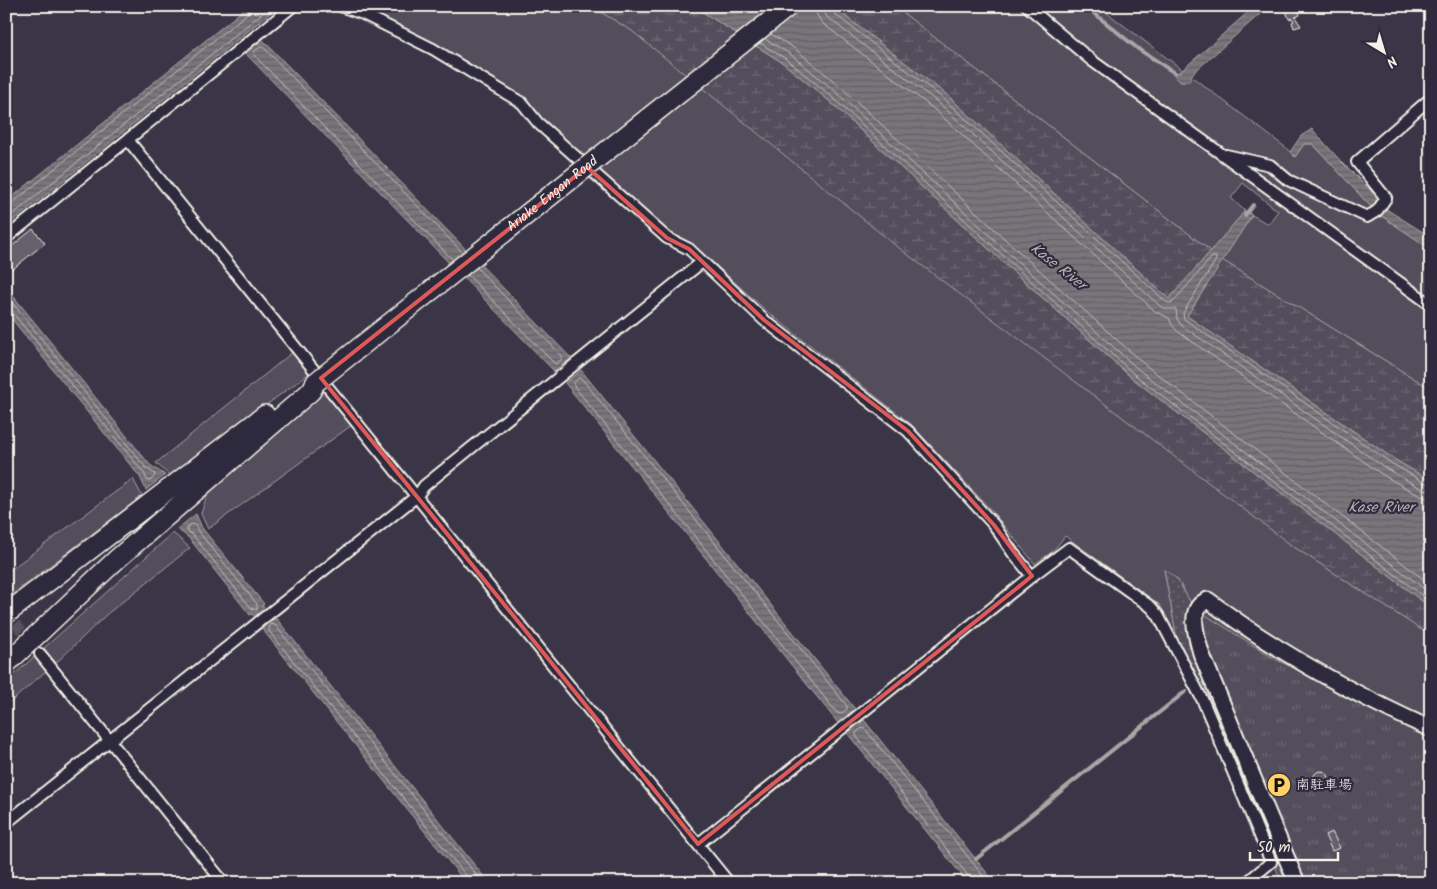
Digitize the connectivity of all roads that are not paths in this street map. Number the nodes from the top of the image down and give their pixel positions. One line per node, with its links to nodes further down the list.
1 (293, 6): 6 (street)
2 (340, 6): 9 (street)
3 (789, 6): 11 (highway, Ariake Engan Road, bridge)
4 (1027, 6): 7 (street)
5 (1431, 98): 7 (street)
6 (128, 140): 8 (street); 12 (street)
7 (1220, 154): 10 (street)
8 (6, 238)
9 (702, 262): 12 (street); 13 (street)
10 (1431, 305)
11 (316, 382): 14 (highway); 16 (highway)
12 (417, 496): 18 (street); 20 (street)
13 (1032, 576): 20 (street); 23 (street)
14 (6, 614)
15 (40, 654): 18 (street)
16 (6, 664)
17 (1431, 729): 24 (street)
18 (110, 740): 19 (street); 21 (street)
19 (6, 823)
20 (698, 844): 22 (street)
21 (224, 883)
22 (729, 883)
23 (1246, 883)
24 (1297, 883)

